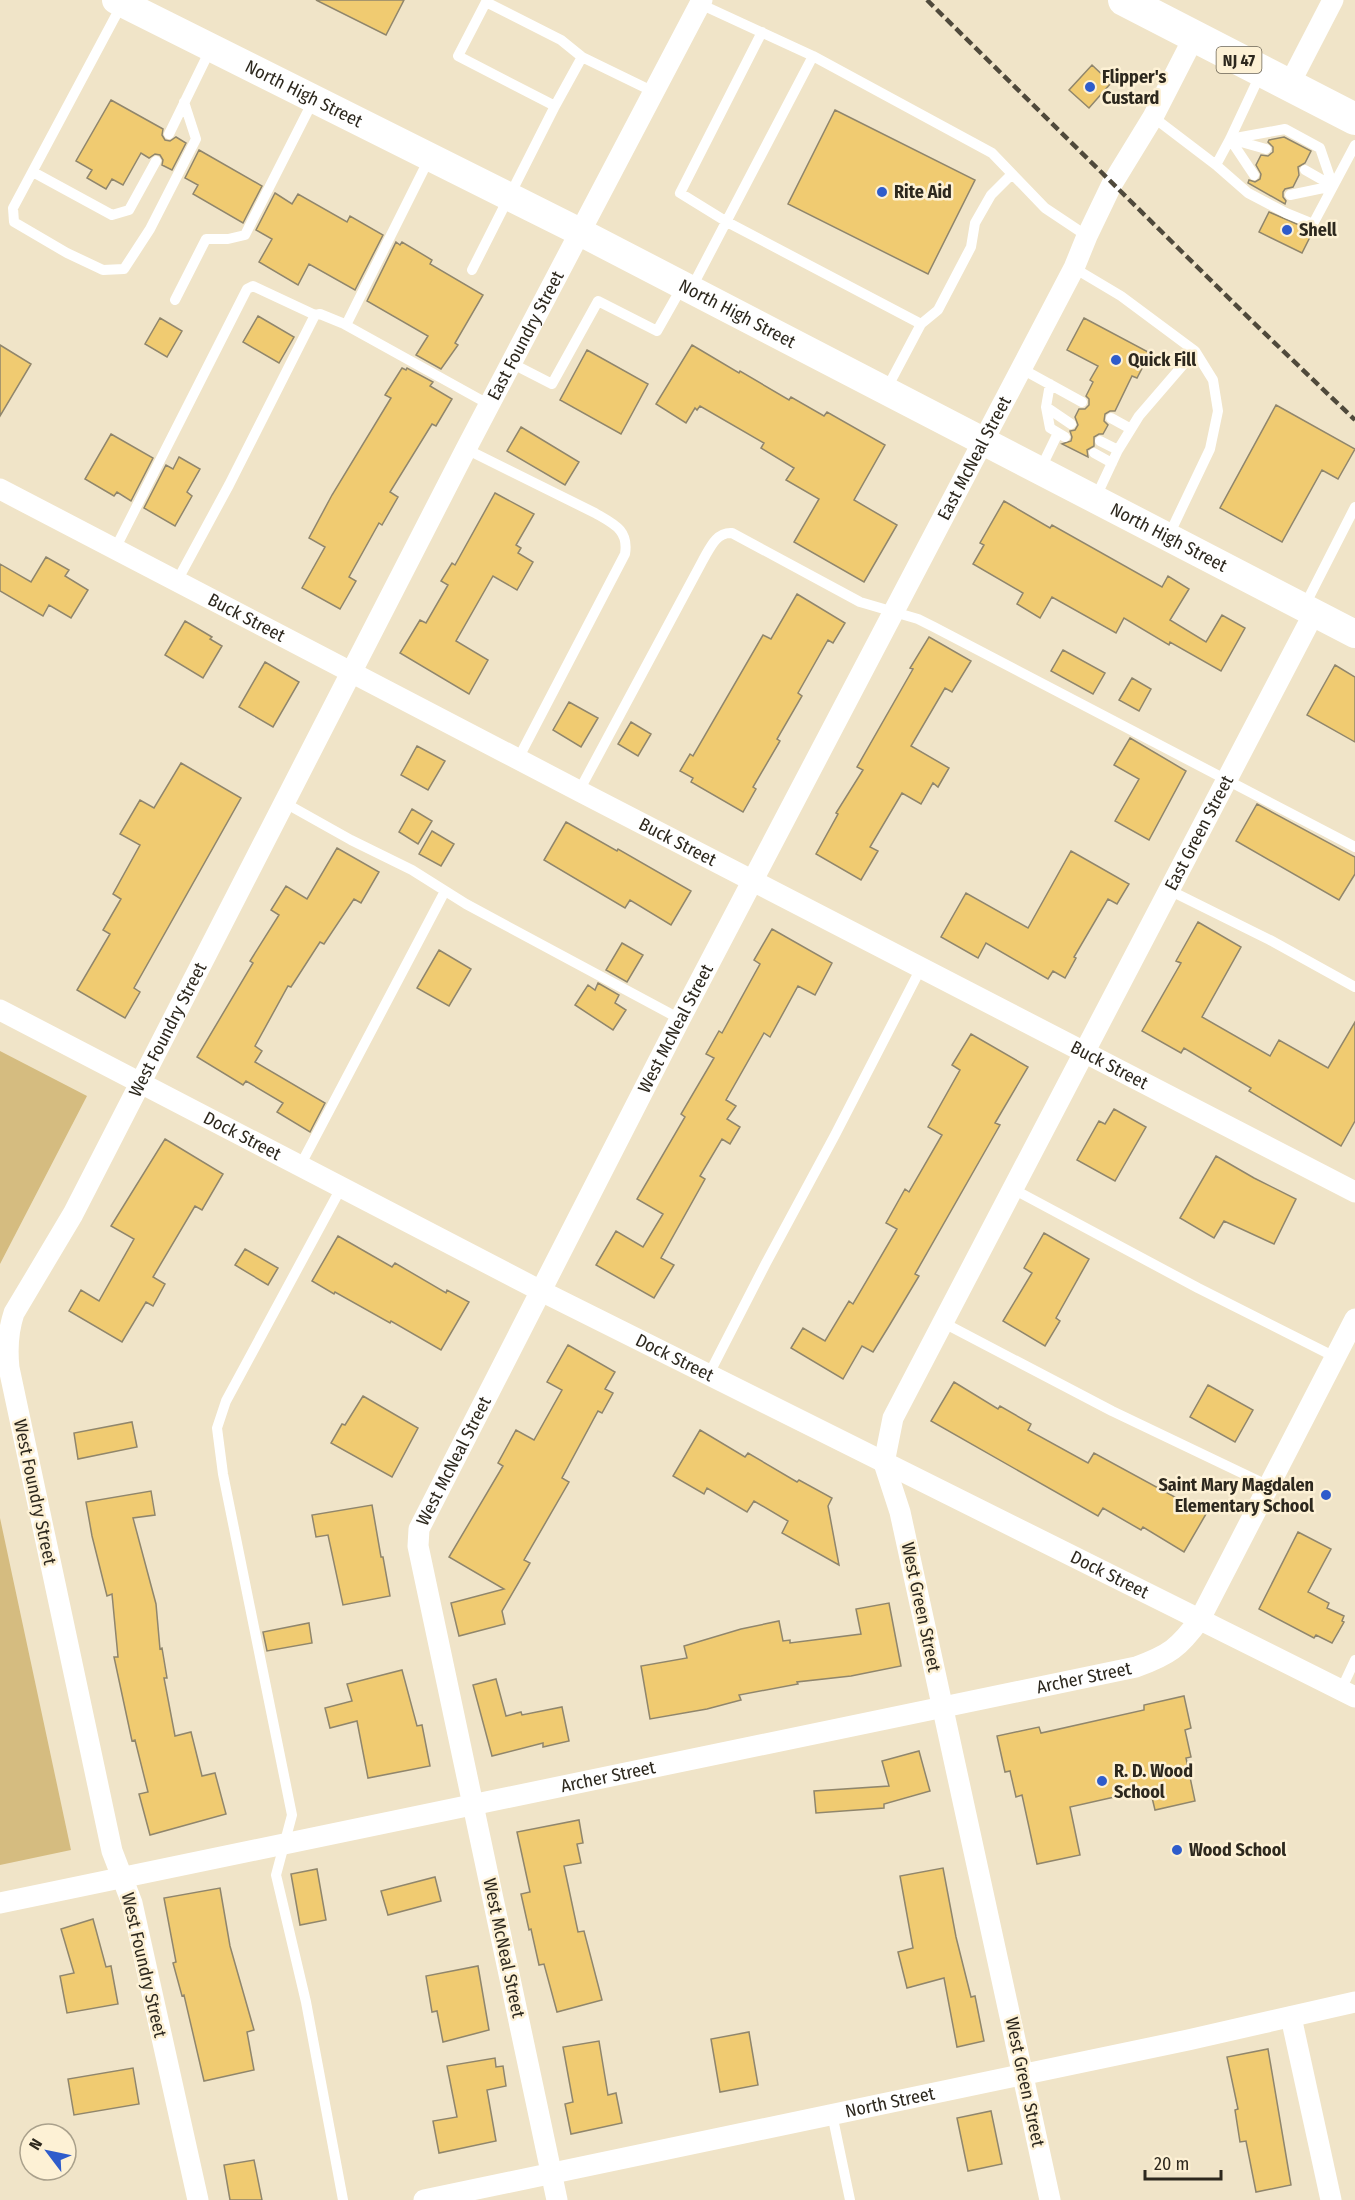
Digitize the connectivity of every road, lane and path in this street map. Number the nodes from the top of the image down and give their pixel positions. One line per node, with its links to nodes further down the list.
1 (1124, 0): 6 (main road, NJ 47)
2 (1333, 0): 11 (street)
3 (120, 2): 7 (street, North High Street); 26 (lane)
4 (701, 2): 5 (lane); 12 (street, East Foundry Street)
5 (762, 32): 8 (lane); 32 (lane)
6 (1194, 37): 10 (main road, NJ 47); 16 (street, East McNeal Street)
7 (211, 48): 13 (street, North High Street); 14 (lane)
8 (813, 56): 27 (lane); 32 (lane)
9 (582, 57): 12 (lane); 15 (lane); 15 (lane)
10 (1261, 71): 11 (main road, NJ 47); 19 (lane)
11 (1289, 85): 17 (main road, NJ 47)
12 (654, 92): 33 (street, East Foundry Street)
13 (314, 99): 22 (street, North High Street); 38 (lane)
14 (184, 102): 18 (lane); 26 (lane)
15 (555, 106): 31 (lane)
16 (1153, 117): 24 (lane); 34 (street, East McNeal Street)
17 (1355, 119)
18 (169, 134)
19 (1230, 139): 21 (lane); 24 (lane); 28 (lane); 29 (lane)
20 (1355, 145): 29 (lane)
21 (1266, 149)
22 (430, 157): 31 (street, North High Street); 41 (lane)
23 (156, 161): 26 (lane)
24 (1216, 165): 29 (lane)
25 (1305, 170): 29 (lane)
26 (33, 172)
27 (1012, 174): 34 (lane); 40 (lane)
28 (1254, 175)
29 (1333, 186): 30 (lane)
30 (1290, 195)
31 (510, 197): 33 (street, North High Street); 36 (lane)
32 (727, 222): 37 (lane); 40 (lane)
33 (580, 232): 37 (street, North High Street); 43 (street, East Foundry Street)
34 (1087, 236): 35 (street, East McNeal Street)
35 (1074, 268): 42 (lane); 44 (street, East McNeal Street)
36 (472, 270)
37 (687, 287): 43 (lane); 46 (street, North High Street)
38 (175, 300)
39 (315, 315): 41 (lane); 64 (lane); 65 (lane)
40 (921, 324): 46 (lane)
41 (346, 326): 48 (lane)
42 (1196, 351): 52 (lane); 63 (lane)
43 (512, 363): 48 (street, East Foundry Street)
44 (1022, 369): 45 (lane); 53 (street, East McNeal Street)
45 (1050, 384): 47 (lane); 49 (lane)
46 (886, 390): 53 (street, North High Street)
47 (1082, 402)
48 (490, 405): 55 (street, East Foundry Street)
49 (1046, 407): 51 (lane); 59 (lane)
50 (1111, 418): 52 (lane)
51 (1071, 424)
52 (1131, 429): 56 (lane)
53 (984, 441): 59 (street, North High Street); 67 (street, East McNeal Street)
54 (1100, 441): 56 (lane)
55 (466, 449): 69 (street, East Foundry Street); 70 (lane)
56 (1118, 450): 58 (lane)
57 (1094, 453): 58 (lane)
58 (1112, 463): 61 (lane)
59 (1040, 470): 61 (street, North High Street)
60 (0, 489): 64 (street, Buck Street)
61 (1095, 499): 63 (street, North High Street)
62 (1355, 507): 66 (lane)
63 (1168, 537): 66 (street, North High Street)
64 (115, 549): 65 (street, Buck Street)
65 (177, 581): 69 (street, Buck Street)
66 (1309, 610): 68 (street, North High Street); 71 (street, East Green Street)
67 (894, 612): 71 (lane); 72 (lane); 75 (street, East McNeal Street)
68 (1355, 634)
69 (351, 672): 70 (street, Buck Street); 73 (street, West Foundry Street)
70 (518, 759): 72 (street, Buck Street)
71 (1227, 780): 74 (lane); 76 (street, East Green Street)
72 (579, 791): 75 (street, Buck Street)
73 (285, 803): 77 (lane); 83 (street, West Foundry Street)
74 (1355, 847)
75 (753, 881): 78 (street, Buck Street); 81 (street, West McNeal Street)
76 (1169, 890): 79 (lane); 82 (street, East Green Street)
77 (445, 891): 81 (lane); 84 (lane)
78 (921, 968): 82 (street, Buck Street); 92 (lane)
79 (1355, 987)
80 (0, 1010): 83 (street, Dock Street)
81 (680, 1020): 88 (street, West McNeal Street)
82 (1084, 1052): 86 (street, West Green Street); 87 (street, Buck Street)
83 (140, 1083): 84 (street, Dock Street); 101 (street, West Foundry Street)
84 (300, 1166): 85 (street, Dock Street)
85 (341, 1188): 88 (street, Dock Street); 100 (lane)
86 (1013, 1189): 90 (street, West Green Street); 91 (lane)
87 (1355, 1192)
88 (541, 1291): 92 (street, Dock Street); 99 (street, West McNeal Street)
89 (1355, 1319): 91 (street, Archer Street)
90 (942, 1322): 93 (street, West Green Street); 94 (lane)
91 (1335, 1357): 94 (street, Archer Street)
92 (709, 1374): 93 (street, Dock Street)
93 (884, 1463): 95 (street, Dock Street); 98 (street, West Green Street)
94 (1269, 1486): 95 (street, Archer Street)
95 (1200, 1619): 97 (street, Dock Street); 98 (street, Archer Street)
96 (1355, 1660): 97 (lane)
97 (1348, 1693)
98 (944, 1706): 99 (street, Archer Street); 105 (street, West Green Street)
99 (474, 1804): 100 (street, Archer Street); 107 (street, West McNeal Street)
100 (284, 1844): 101 (street, Archer Street); 109 (lane)
101 (123, 1878): 102 (street, Archer Street); 108 (street, West Foundry Street)
102 (0, 1904)
103 (1355, 2002): 104 (street, North Street)
104 (1292, 2016): 105 (street, North Street); 114 (street)
105 (1023, 2074): 106 (street, North Street); 113 (street, West Green Street)
106 (832, 2114): 107 (street, North Street); 112 (lane)
107 (551, 2173): 110 (street, North Street); 111 (street, West McNeal Street)
108 (198, 2200)
109 (343, 2200)
110 (424, 2200)
111 (557, 2200)
112 (850, 2200)
113 (1050, 2200)
114 (1331, 2200)

